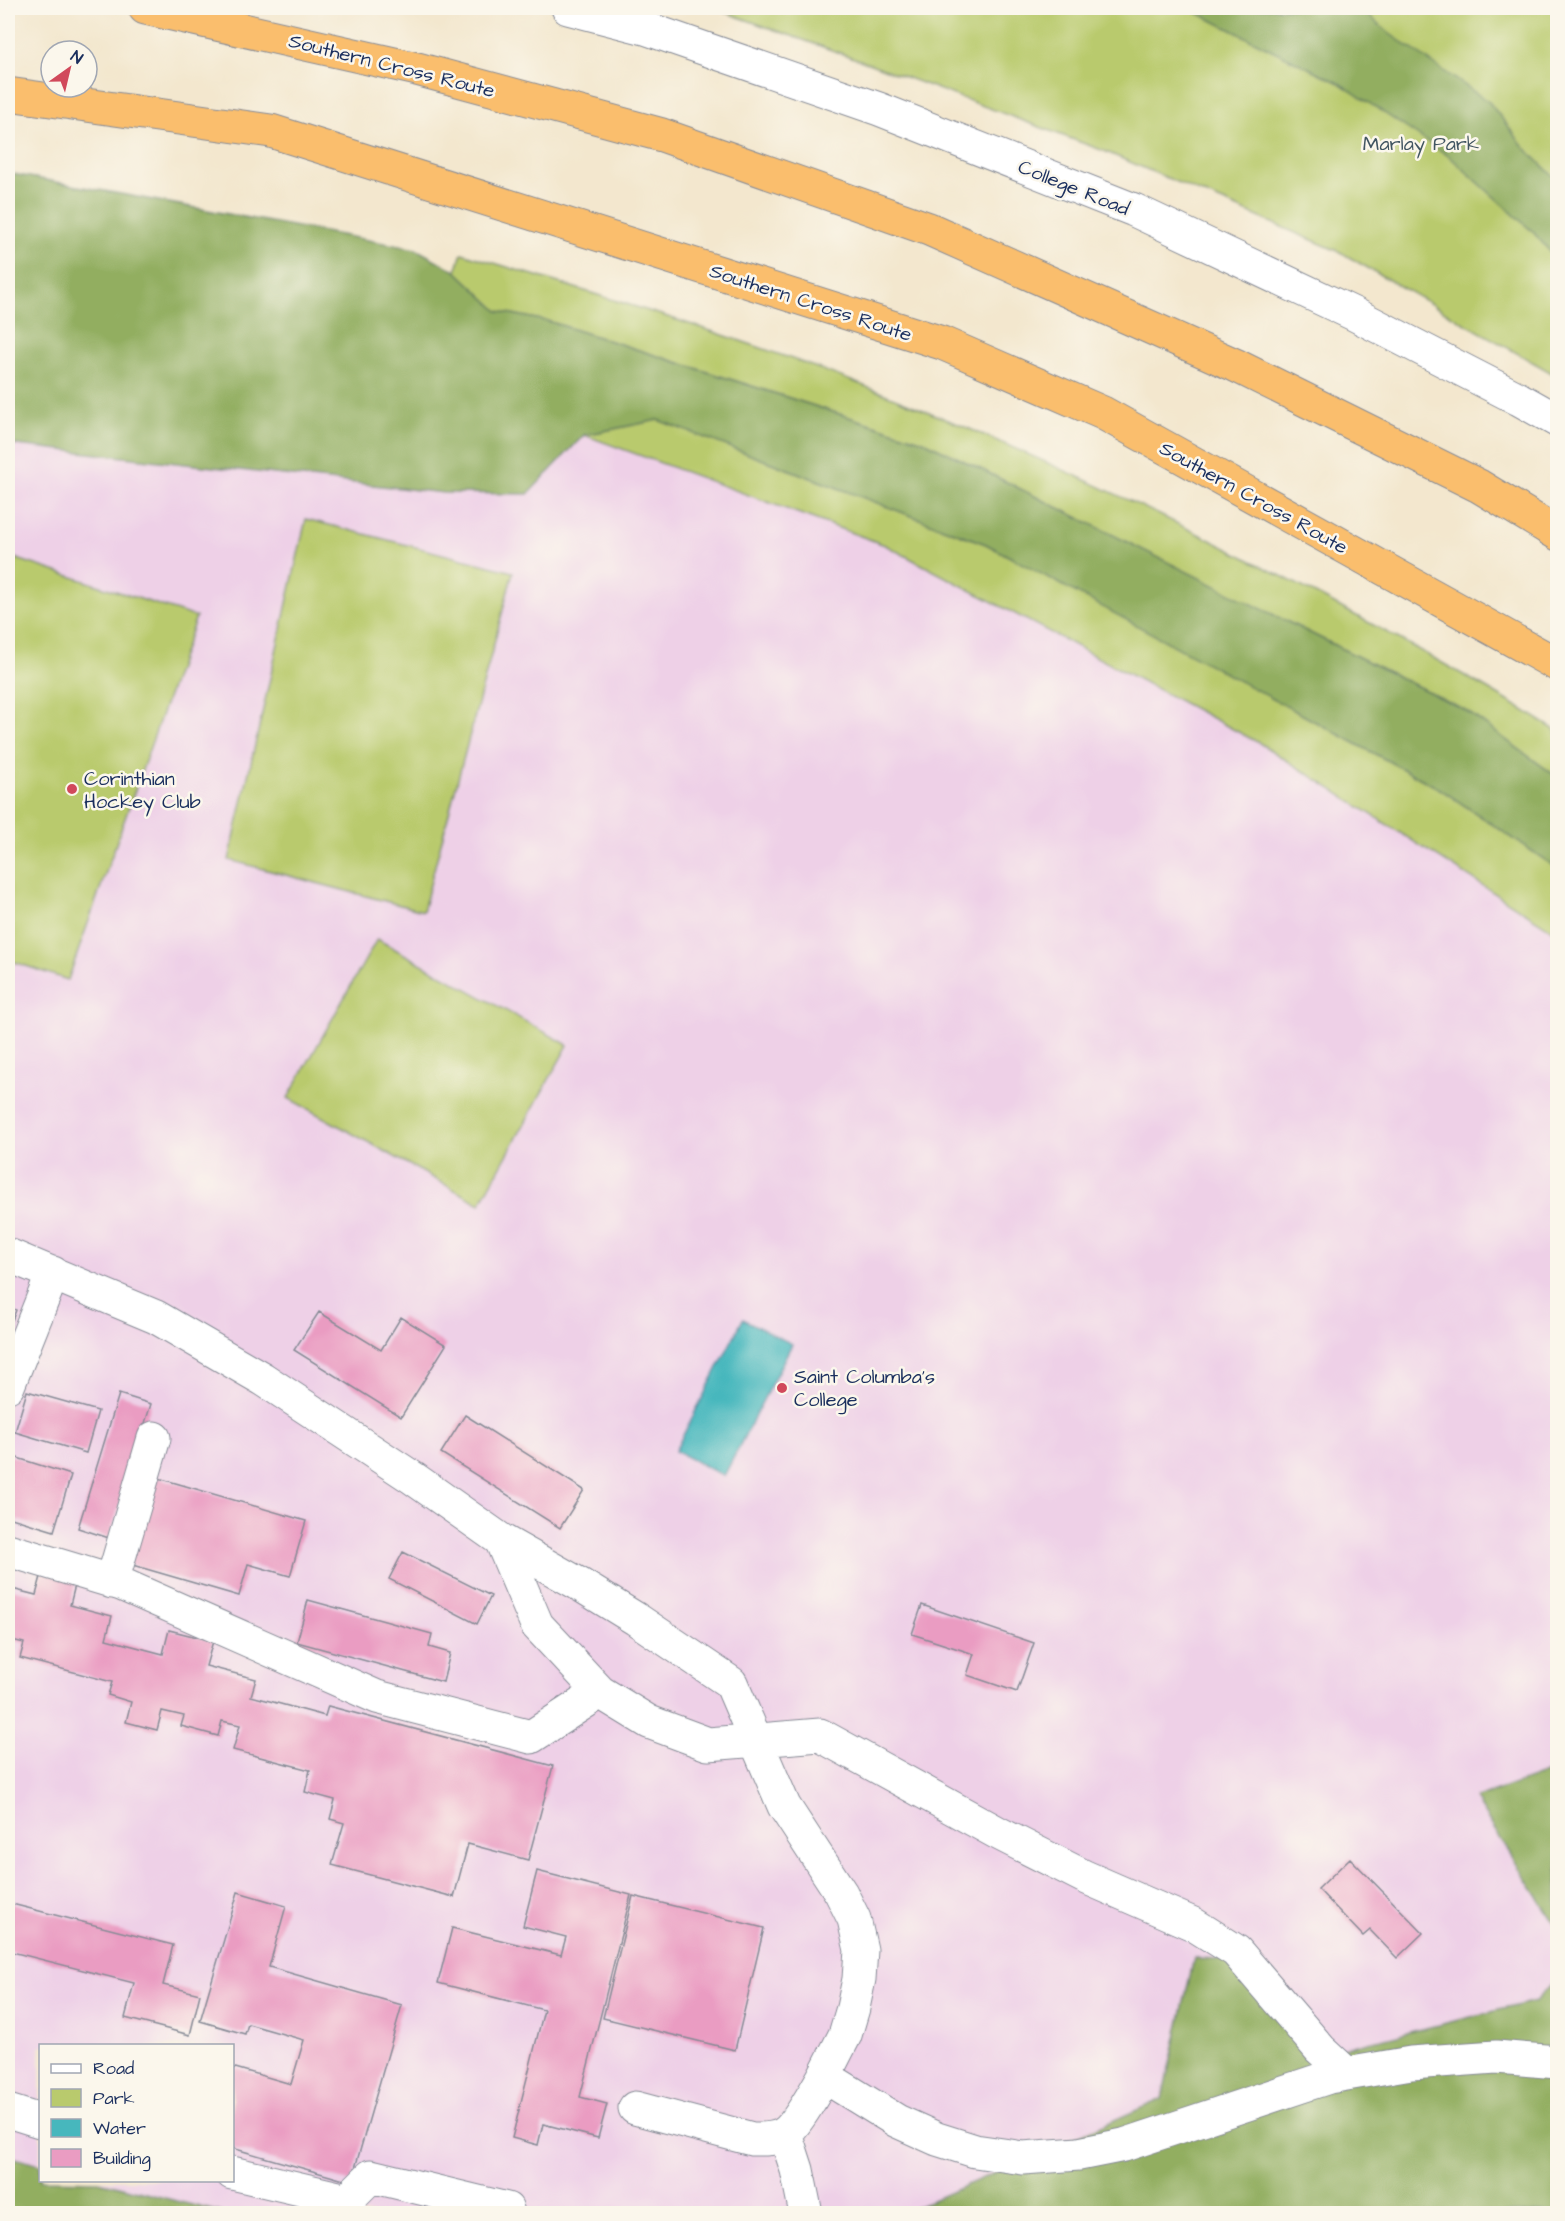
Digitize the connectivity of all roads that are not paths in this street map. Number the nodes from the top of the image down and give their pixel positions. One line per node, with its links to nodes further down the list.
1 (145, 8): 5 (highway, Southern Cross Route)
2 (568, 8): 4 (street, College Road)
3 (8, 94): 6 (highway, Southern Cross Route)
4 (1557, 421)
5 (1557, 534)
6 (1557, 665)
7 (8, 1256): 8 (street)
8 (52, 1273): 9 (street); 11 (street)
9 (9, 1386)
10 (154, 1438): 13 (street)
11 (501, 1540): 14 (street); 15 (street)
12 (8, 1550): 13 (street)
13 (112, 1582): 14 (street)
14 (600, 1692): 15 (street)
15 (756, 1740): 17 (street); 18 (street)
16 (1557, 2062): 17 (street)
17 (1347, 2074): 18 (street)
18 (824, 2076): 22 (street)
19 (635, 2108): 22 (street)
20 (8, 2112): 21 (street)
21 (39, 2121)
22 (785, 2133): 25 (street)
23 (234, 2173): 24 (street)
24 (507, 2209)
25 (806, 2214)

